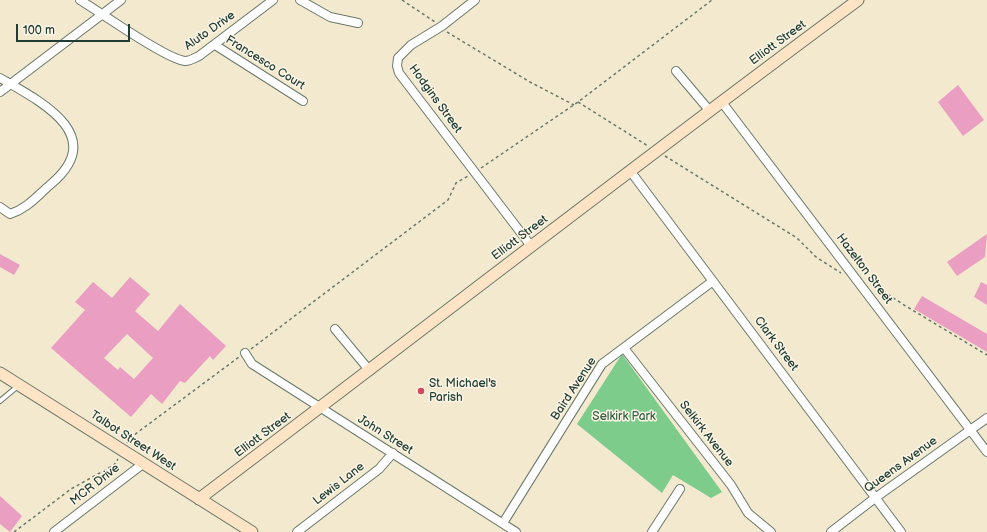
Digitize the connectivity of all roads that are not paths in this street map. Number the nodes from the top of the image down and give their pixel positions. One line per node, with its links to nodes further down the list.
1 (80, 0): 7 (street)
2 (121, 0): 7 (street)
3 (273, 0): 9 (street, Aluto Drive)
4 (300, 0): 8 (street)
5 (475, 0): 19 (street, Hodgins Street)
6 (858, 0): 15 (street, Elliott Street)
7 (103, 14): 9 (street, Aluto Drive); 12 (street)
8 (358, 23)
9 (215, 45): 14 (street, Francesco Court)
10 (676, 70): 16 (street)
11 (0, 78): 12 (street)
12 (11, 84): 13 (street); 18 (street)
13 (0, 92)
14 (303, 101)
15 (721, 101): 16 (street, Elliott Street); 30 (street, Hazelton Street)
16 (709, 110): 17 (street, Elliott Street)
17 (631, 172): 19 (street, Elliott Street); 20 (street, Clark Street)
18 (0, 207)
19 (531, 246): 24 (street, Elliott Street)
20 (713, 281): 22 (street, Baird Avenue); 35 (street, Clark Street)
21 (334, 328): 24 (street)
22 (624, 348): 37 (street, Baird Avenue); 44 (street, Selkirk Avenue)
23 (245, 353): 28 (street, John Street)
24 (370, 371): 28 (street, Elliott Street)
25 (0, 373): 26 (street, Talbot Street West)
26 (20, 385): 27 (lane); 33 (street, Talbot Street West)
27 (0, 401)
28 (319, 409): 32 (street, John Street); 36 (street, Elliott Street)
29 (987, 418): 30 (street, Queens Avenue)
30 (971, 430): 31 (street, Hazelton Street); 35 (street, Queens Avenue)
31 (987, 452)
32 (392, 453): 37 (street, John Street); 41 (street, Lewis Lane)
33 (144, 463): 36 (street, Talbot Street West); 38 (street, MCR Drive)
34 (680, 489): 43 (street)
35 (875, 498): 45 (street, Queens Avenue); 46 (street, Clark Street)
36 (200, 499): 40 (street, Talbot Street West)
37 (503, 523): 42 (street, John Street)
38 (64, 529): 39 (street, MCR Drive)
39 (54, 532)
40 (252, 532)
41 (297, 532)
42 (516, 532)
43 (652, 532)
44 (772, 532)
45 (831, 532)
46 (901, 532)

